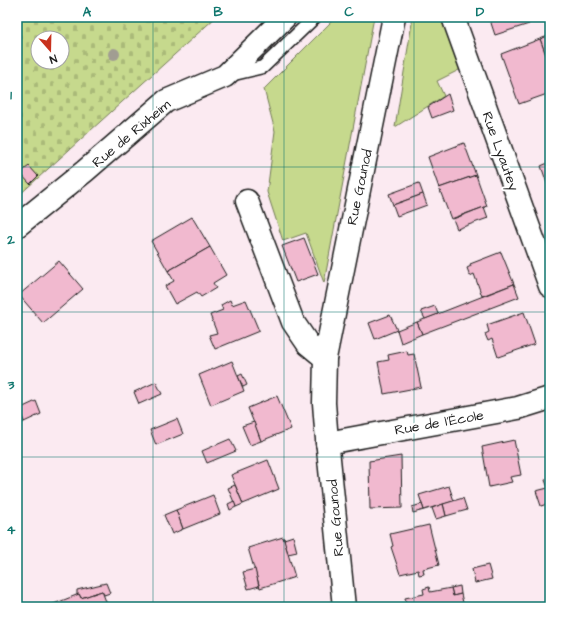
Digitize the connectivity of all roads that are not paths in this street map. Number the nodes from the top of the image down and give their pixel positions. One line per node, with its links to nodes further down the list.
1 (286, 17): 5 (street, Rue de Rixheim)
2 (315, 17): 5 (lane)
3 (394, 17): 9 (street, Rue Gounod)
4 (453, 17): 8 (street, Rue Lyautey)
5 (225, 76): 7 (street, Rue de Rixheim)
6 (247, 201): 9 (street)
7 (17, 226)
8 (550, 286)
9 (325, 358): 11 (street, Rue Gounod)
10 (550, 398): 11 (street, Rue de l'École)
11 (327, 443): 12 (street, Rue Gounod)
12 (344, 607)

